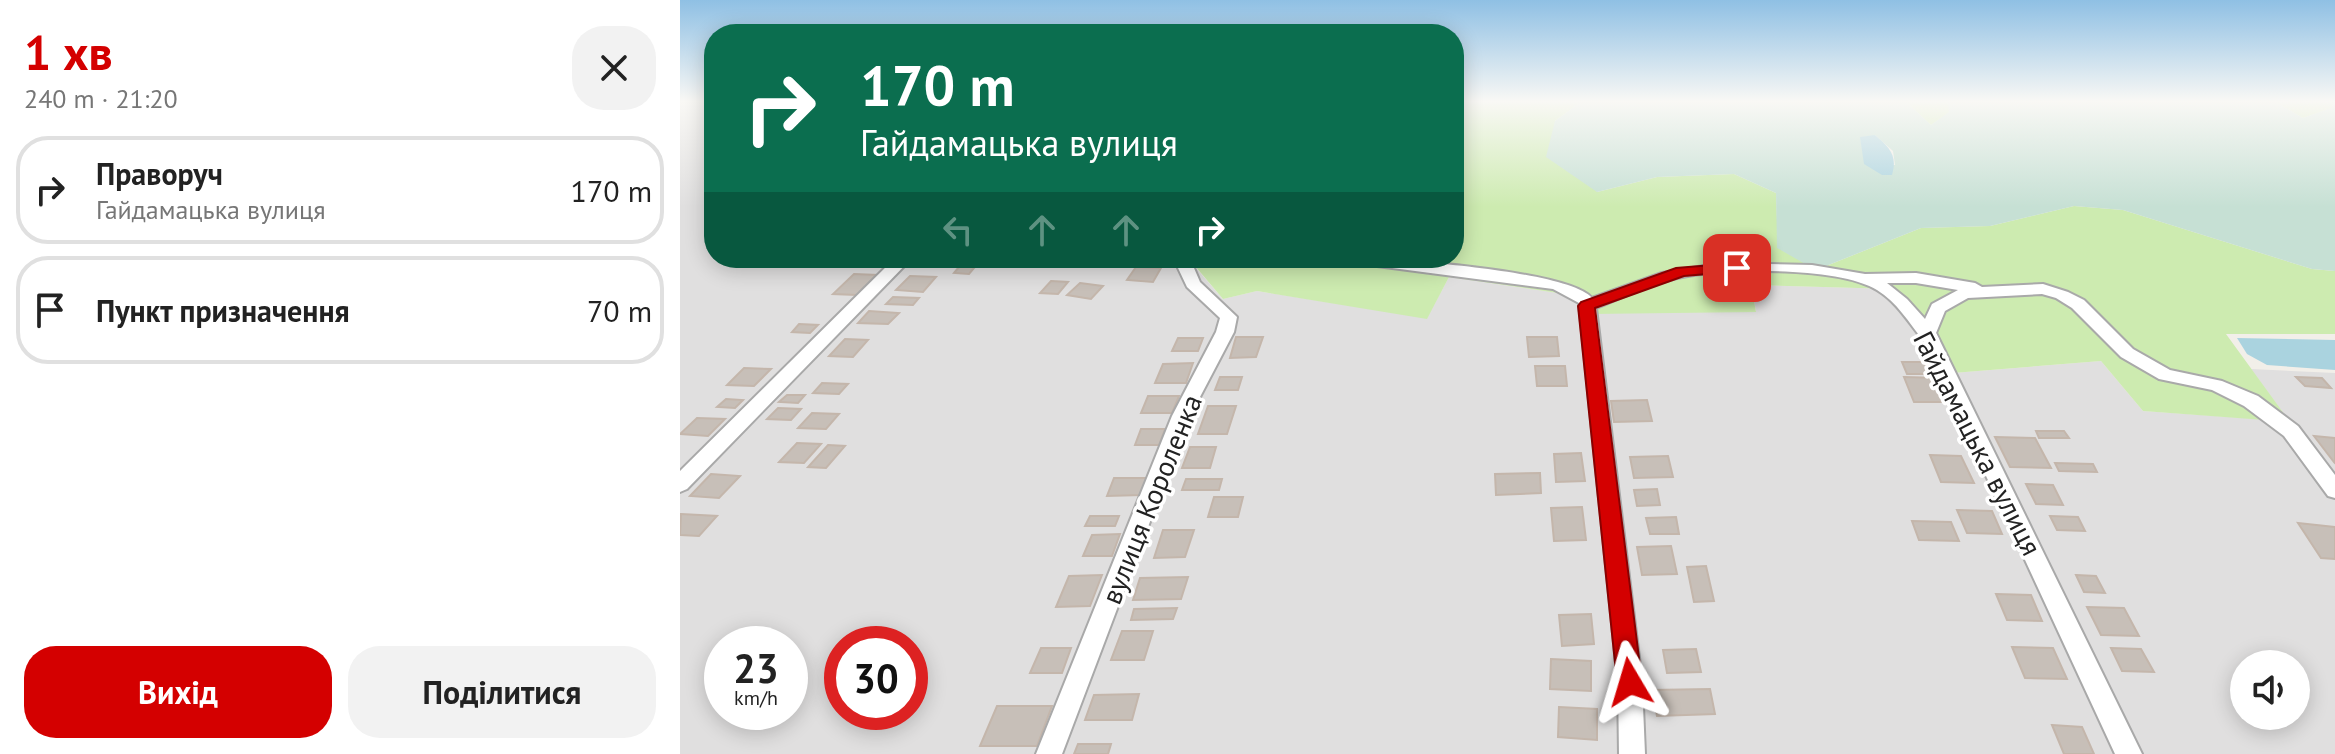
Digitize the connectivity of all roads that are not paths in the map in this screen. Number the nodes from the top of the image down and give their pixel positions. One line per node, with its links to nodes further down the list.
1 (894, 268): 8 (street)
2 (1186, 268): 10 (street, вулиця Короленка)
3 (1429, 268): 6 (street)
4 (1863, 277): 5 (street); 6 (street, Гайдамацька вулиця); 7 (street, Гайдамацька вулиця)
5 (1992, 291): 7 (street); 9 (street)
6 (1587, 306): 11 (street)
7 (1927, 333): 12 (street, Гайдамацька вулиця)
8 (680, 484)
9 (2334, 487)
10 (1049, 754)
11 (1632, 754)
12 (2129, 754)

